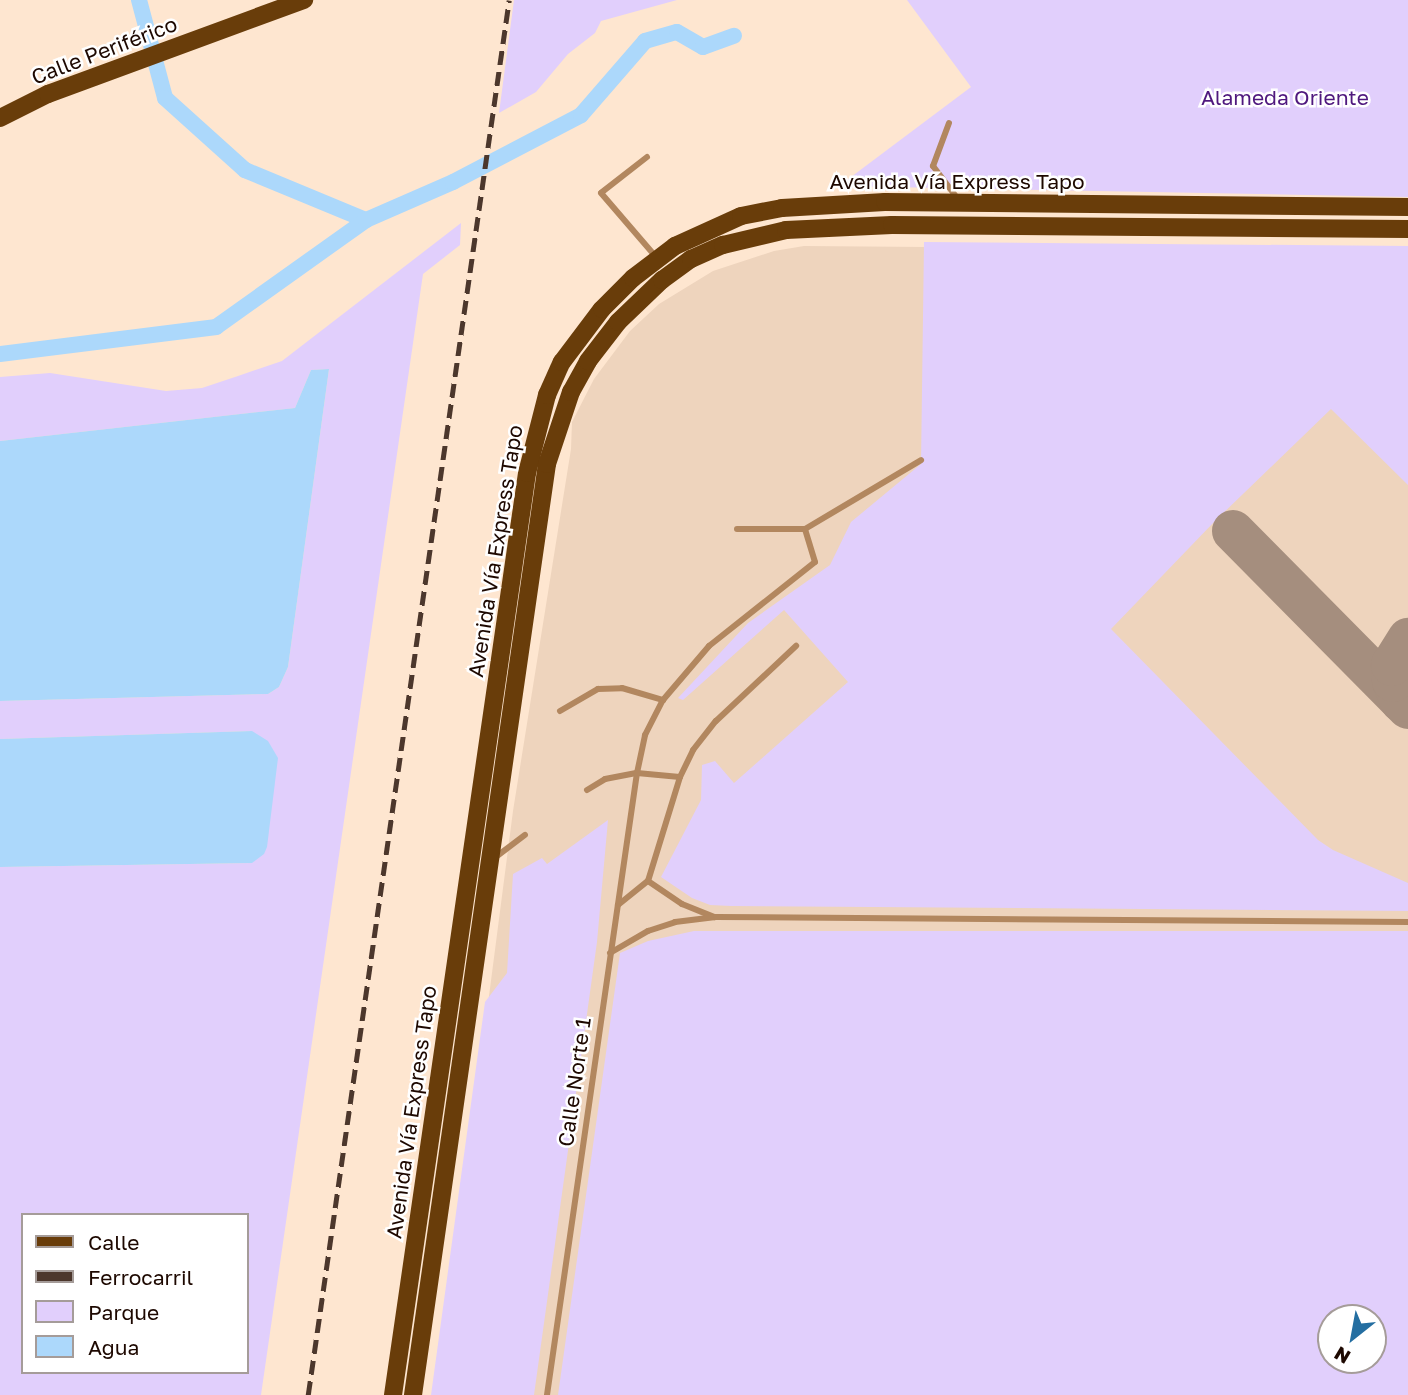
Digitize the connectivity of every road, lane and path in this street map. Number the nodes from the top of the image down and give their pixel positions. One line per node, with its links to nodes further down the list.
1 (304, 0): 2 (main road, Calle Periférico)
2 (0, 118)
3 (949, 123): 5 (lane)
4 (647, 157): 8 (lane)
5 (961, 204): 6 (main road, Avenida Vía Express Tapo); 8 (main road, Avenida Vía Express Tapo)
6 (1408, 207)
7 (1408, 229): 19 (main road, Avenida Vía Express Tapo)
8 (657, 258): 20 (main road, Avenida Vía Express Tapo)
9 (920, 460): 11 (lane)
10 (737, 529): 11 (lane)
11 (805, 529): 13 (lane, Calle Norte 1)
12 (796, 646): 16 (lane)
13 (663, 700): 14 (lane); 15 (lane, Calle Norte 1)
14 (560, 712)
15 (637, 773): 16 (lane); 17 (lane); 22 (lane, Calle Norte 1)
16 (680, 777): 21 (lane)
17 (587, 790)
18 (525, 835): 19 (lane)
19 (492, 859): 20 (lane); 27 (main road, Avenida Vía Express Tapo)
20 (468, 877): 26 (main road, Avenida Vía Express Tapo)
21 (648, 881): 22 (lane); 23 (lane)
22 (618, 905): 25 (lane, Calle Norte 1)
23 (716, 917): 24 (lane); 25 (lane)
24 (1408, 922)
25 (610, 953): 28 (lane, Calle Norte 1)
26 (393, 1395)
27 (413, 1395)
28 (547, 1395)

